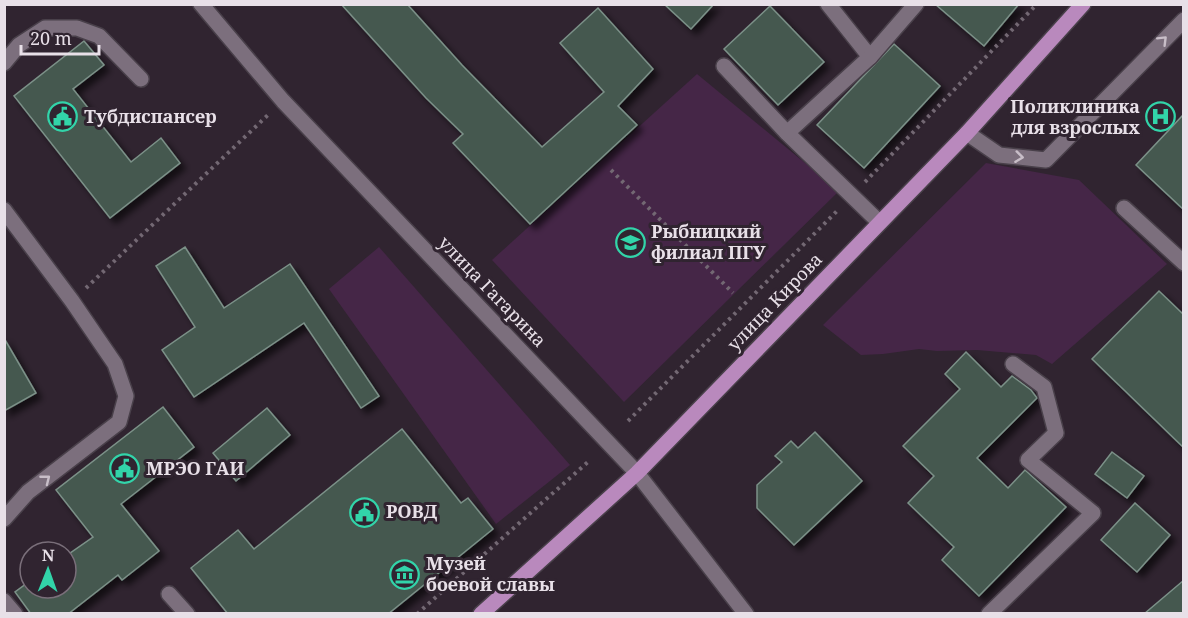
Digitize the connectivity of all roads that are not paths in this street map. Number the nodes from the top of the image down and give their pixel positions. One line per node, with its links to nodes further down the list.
1 (201, 4): 17 (street, улица Гагарина)
2 (828, 4): 6 (street)
3 (916, 4): 6 (street)
4 (1083, 4): 11 (main road, улица Кирова)
5 (1184, 20): 11 (street, one-way to 5)
6 (870, 57): 10 (street)
7 (4, 63): 9 (street)
8 (724, 66): 10 (street)
9 (141, 79)
10 (788, 133): 14 (street)
11 (967, 133): 14 (main road, улица Кирова)
12 (1124, 208): 15 (street)
13 (4, 210): 18 (street, one-way to 13)
14 (879, 222): 17 (main road, улица Кирова)
15 (1184, 263)
16 (1013, 364): 25 (street)
17 (637, 473): 23 (main road, улица Кирова); 24 (street, улица Гагарина)
18 (4, 519)
19 (169, 594): 22 (street)
20 (4, 601): 21 (street)
21 (15, 614)
22 (187, 614)
23 (481, 614)
24 (746, 614)
25 (989, 614)

